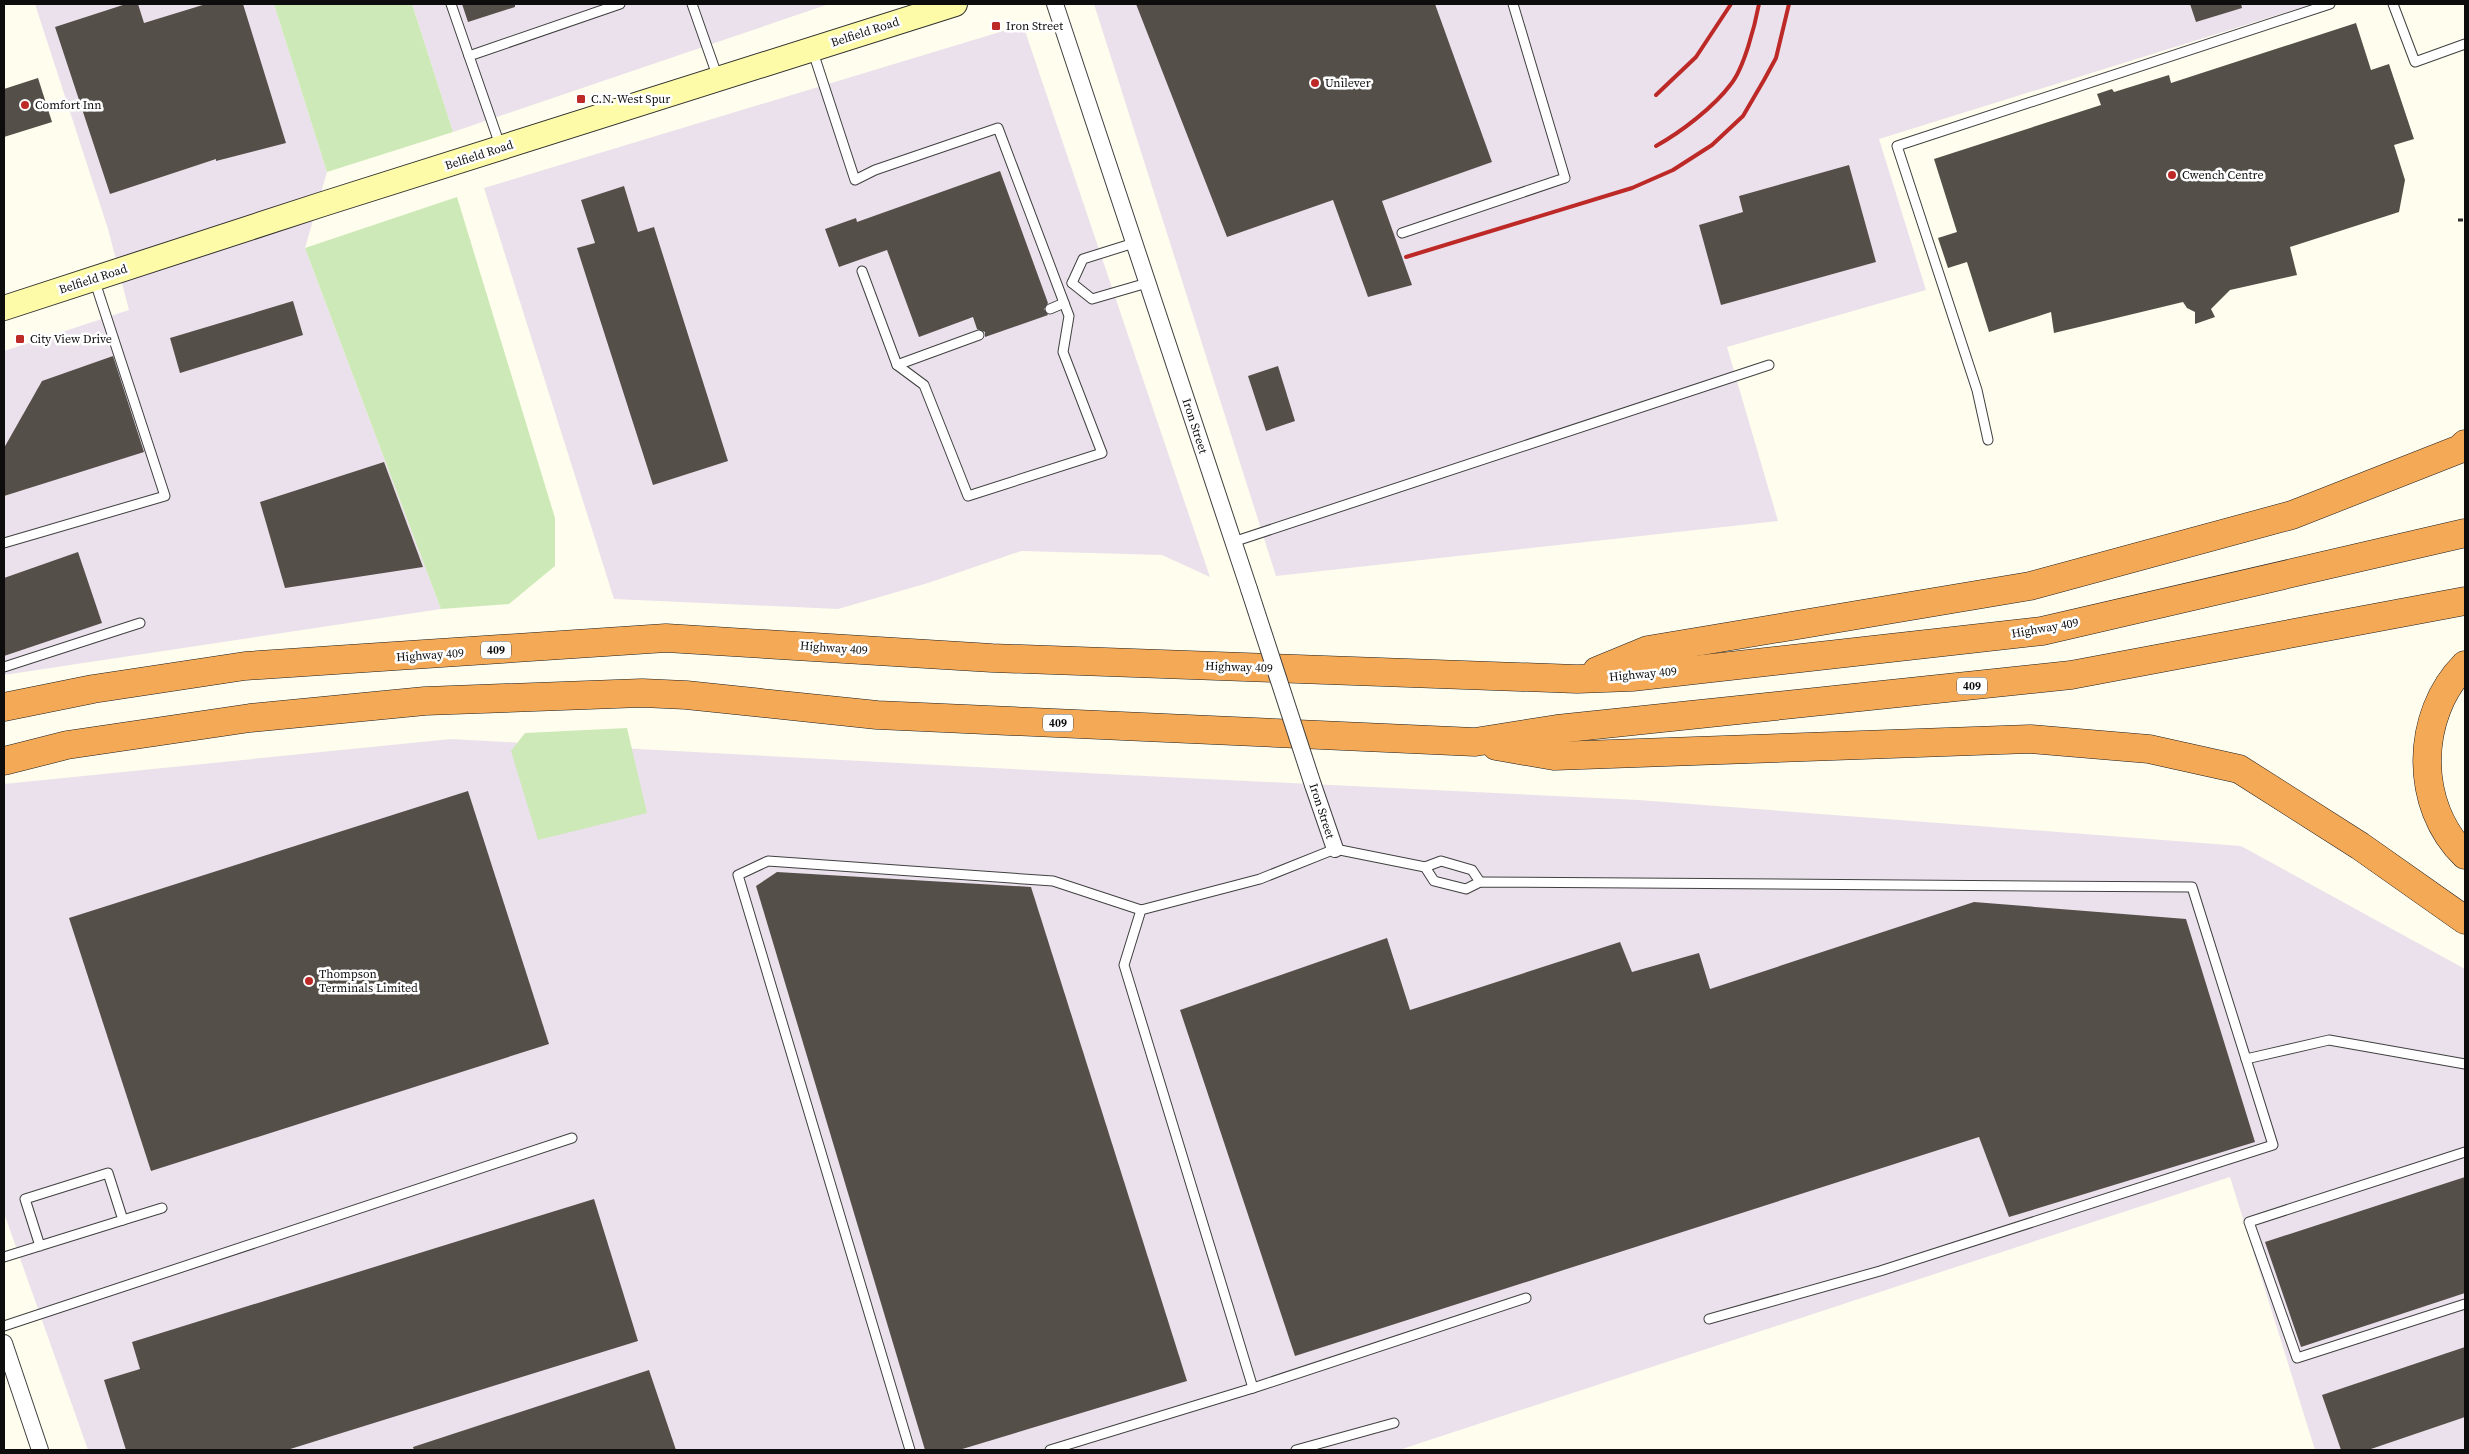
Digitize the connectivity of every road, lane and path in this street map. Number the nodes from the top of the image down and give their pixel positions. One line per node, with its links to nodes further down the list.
1 (451, 4): 11 (lane)
2 (620, 4): 11 (lane)
3 (692, 4): 12 (lane)
4 (955, 4): 10 (main road, Belfield Road)
5 (1055, 4): 17 (street, Iron Street)
6 (1513, 4): 16 (lane)
7 (2330, 4): 29 (lane)
8 (2394, 4): 9 (lane)
9 (2465, 44)
10 (812, 49): 12 (main road, Belfield Road); 22 (lane)
11 (469, 56): 13 (lane)
12 (718, 79): 13 (main road, Belfield Road)
13 (501, 148): 19 (main road, Belfield Road)
14 (2458, 220): 15 (path)
15 (2465, 220)
16 (1402, 232)
17 (1134, 243): 20 (lane); 21 (street, Iron Street)
18 (862, 271): 27 (lane)
19 (94, 278): 24 (main road, Belfield Road); 33 (lane)
20 (1072, 283): 21 (lane); 22 (lane)
21 (1147, 283): 32 (street, Iron Street)
22 (1058, 287): 23 (lane)
23 (1064, 303): 25 (lane); 27 (lane)
24 (4, 308)
25 (1050, 309)
26 (979, 335): 27 (lane)
27 (897, 365)
28 (1770, 365): 32 (lane)
29 (1988, 440)
30 (2465, 444): 38 (highway)
31 (2465, 533): 38 (highway, Highway 409 / 409)
32 (1233, 542): 42 (street, Iron Street, bridge)
33 (4, 543)
34 (2465, 601): 40 (highway, 409)
35 (140, 623): 37 (lane)
36 (2465, 665): 43 (highway)
37 (4, 667)
38 (1577, 679): 39 (highway, Highway 409 / 409)
39 (4, 707)
40 (1475, 742): 41 (highway, 409); 47 (highway)
41 (4, 760)
42 (1335, 849): 44 (lane); 46 (lane)
43 (2465, 856)
44 (1425, 867): 45 (lane); 45 (lane)
45 (1480, 882): 48 (lane)
46 (1141, 910): 61 (lane); 64 (lane)
47 (2465, 920)
48 (2246, 1059): 49 (lane); 58 (lane)
49 (2465, 1064)
50 (572, 1138): 59 (lane)
51 (2465, 1152): 57 (lane)
52 (162, 1208): 53 (lane)
53 (123, 1220): 54 (lane); 54 (lane)
54 (40, 1246): 55 (lane)
55 (4, 1257)
56 (1526, 1298): 61 (lane)
57 (2465, 1304)
58 (1709, 1319)
59 (4, 1326)
60 (4, 1344): 63 (street)
61 (1253, 1388): 65 (lane)
62 (1394, 1423): 66 (lane)
63 (40, 1450)
64 (910, 1450)
65 (1050, 1450)
66 (1296, 1450)

